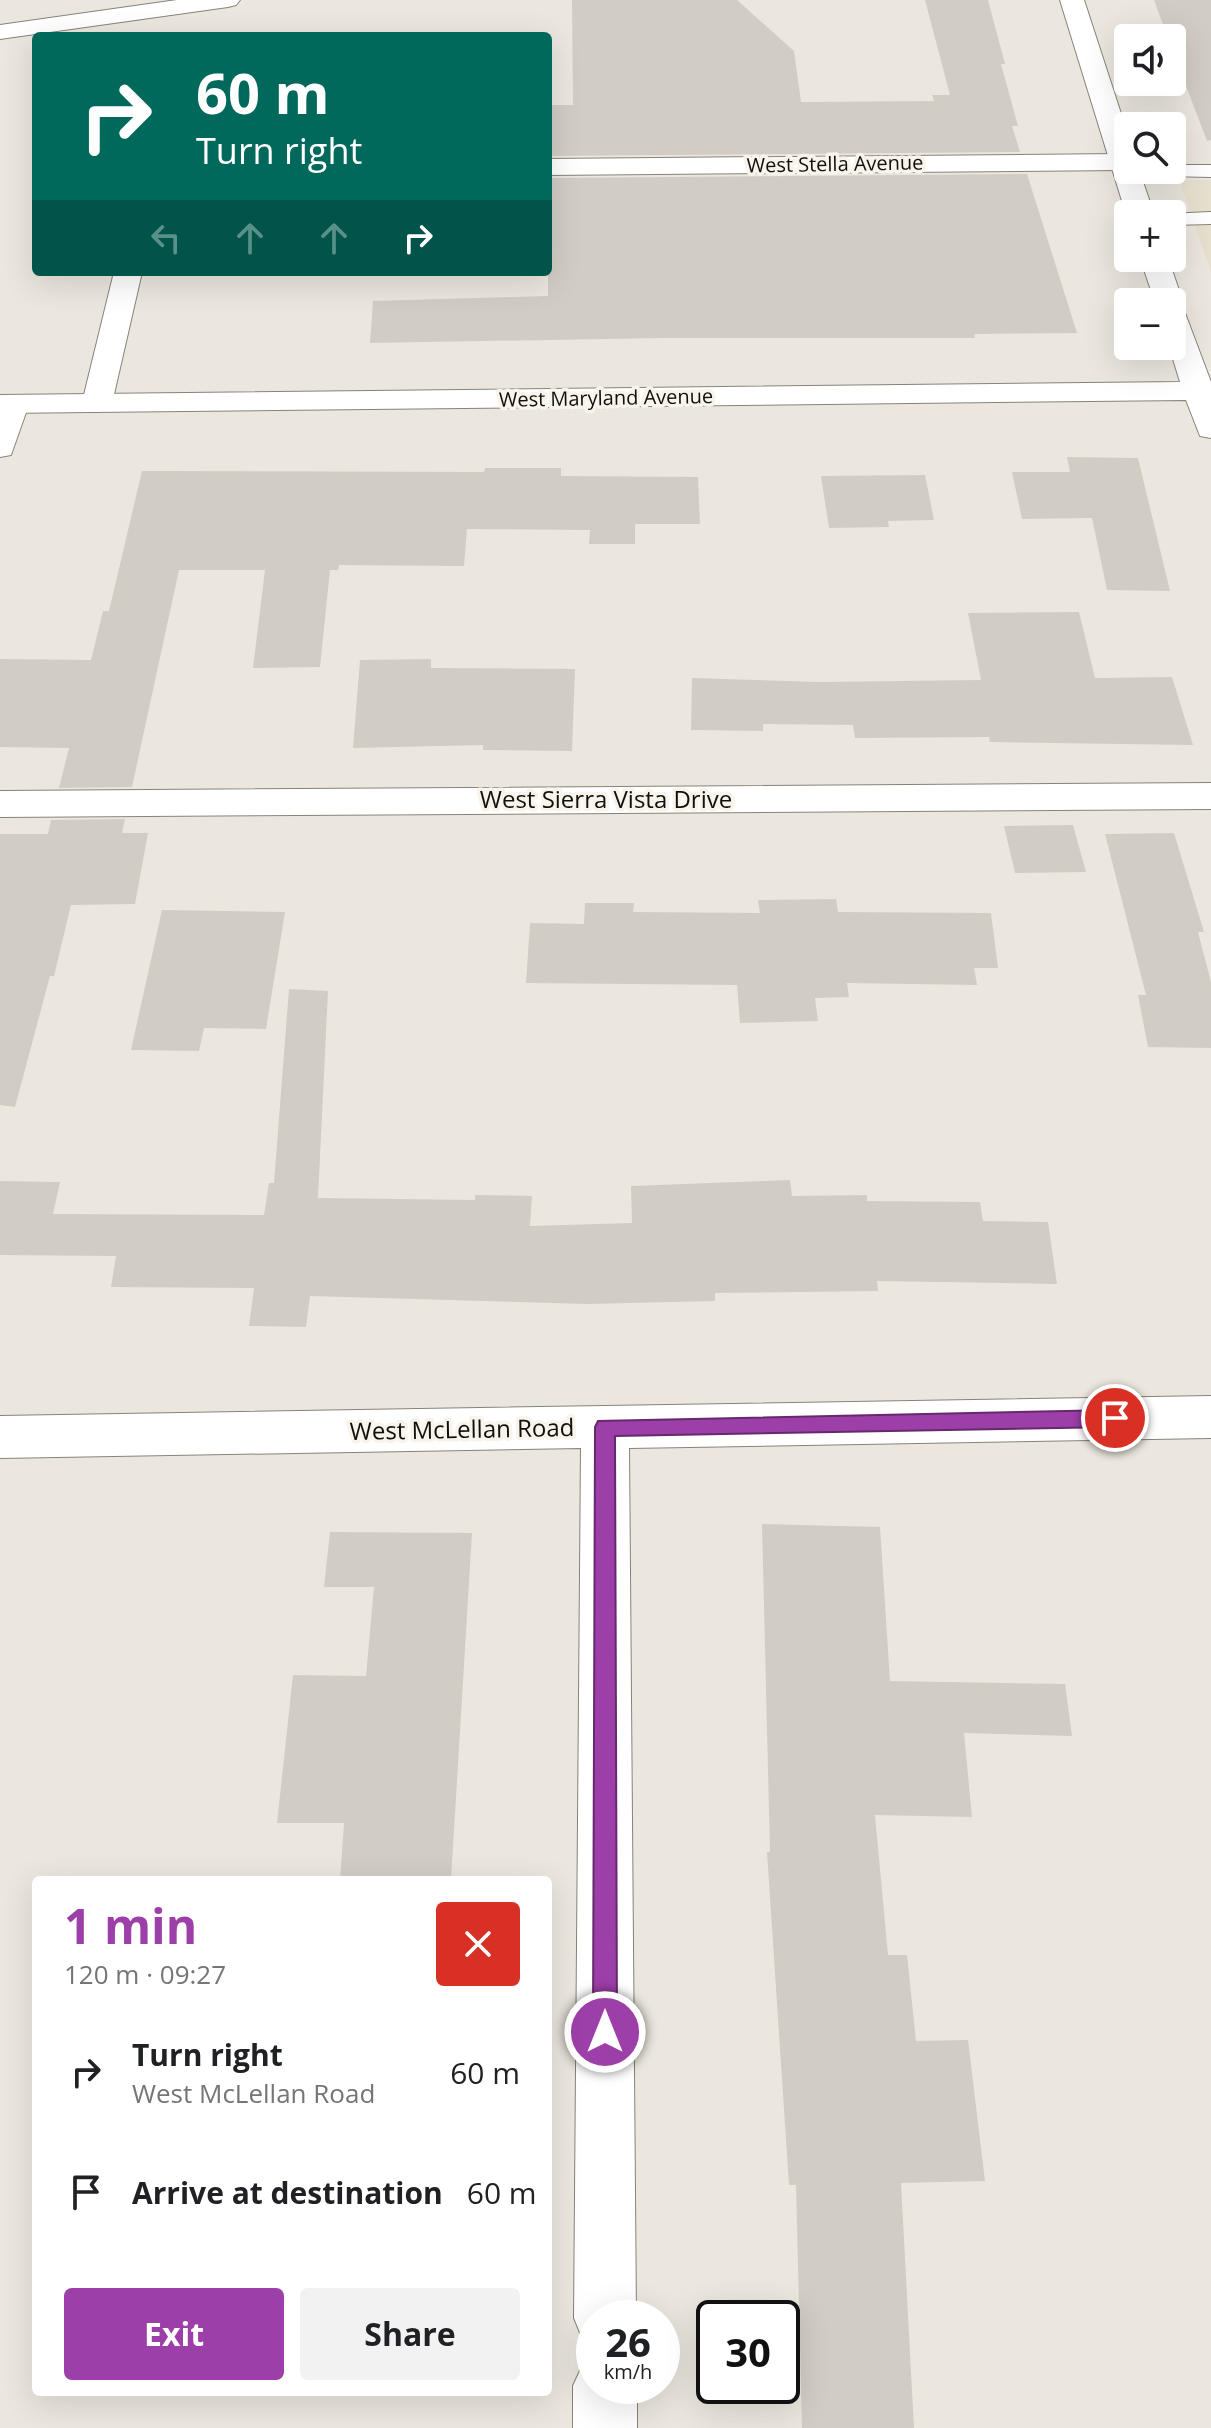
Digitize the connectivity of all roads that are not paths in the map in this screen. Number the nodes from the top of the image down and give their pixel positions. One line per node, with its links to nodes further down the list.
1 (228, 0): 3 (street)
2 (1072, 0): 6 (street)
3 (190, 3): 4 (street); 5 (street)
4 (0, 32)
5 (183, 32)
6 (1114, 134)
7 (1114, 166): 8 (street, West Stella Avenue)
8 (552, 167)
9 (1186, 170): 10 (lane)
10 (1211, 171)
11 (1211, 218): 12 (lane)
12 (1186, 219)
13 (127, 276): 16 (street)
14 (1186, 345): 15 (street)
15 (1205, 391): 16 (street, West Maryland Avenue); 18 (street)
16 (97, 403): 17 (street, West Maryland Avenue)
17 (7, 404): 19 (street)
18 (1211, 429)
19 (0, 448)
20 (1211, 796): 21 (street, West Sierra Vista Drive)
21 (0, 804)
22 (1211, 1417): 23 (street, West McLellan Road)
23 (605, 1427): 24 (street, West McLellan Road); 25 (street)
24 (0, 1437)
25 (605, 2300)
26 (605, 2404): 27 (street)
27 (605, 2428)

